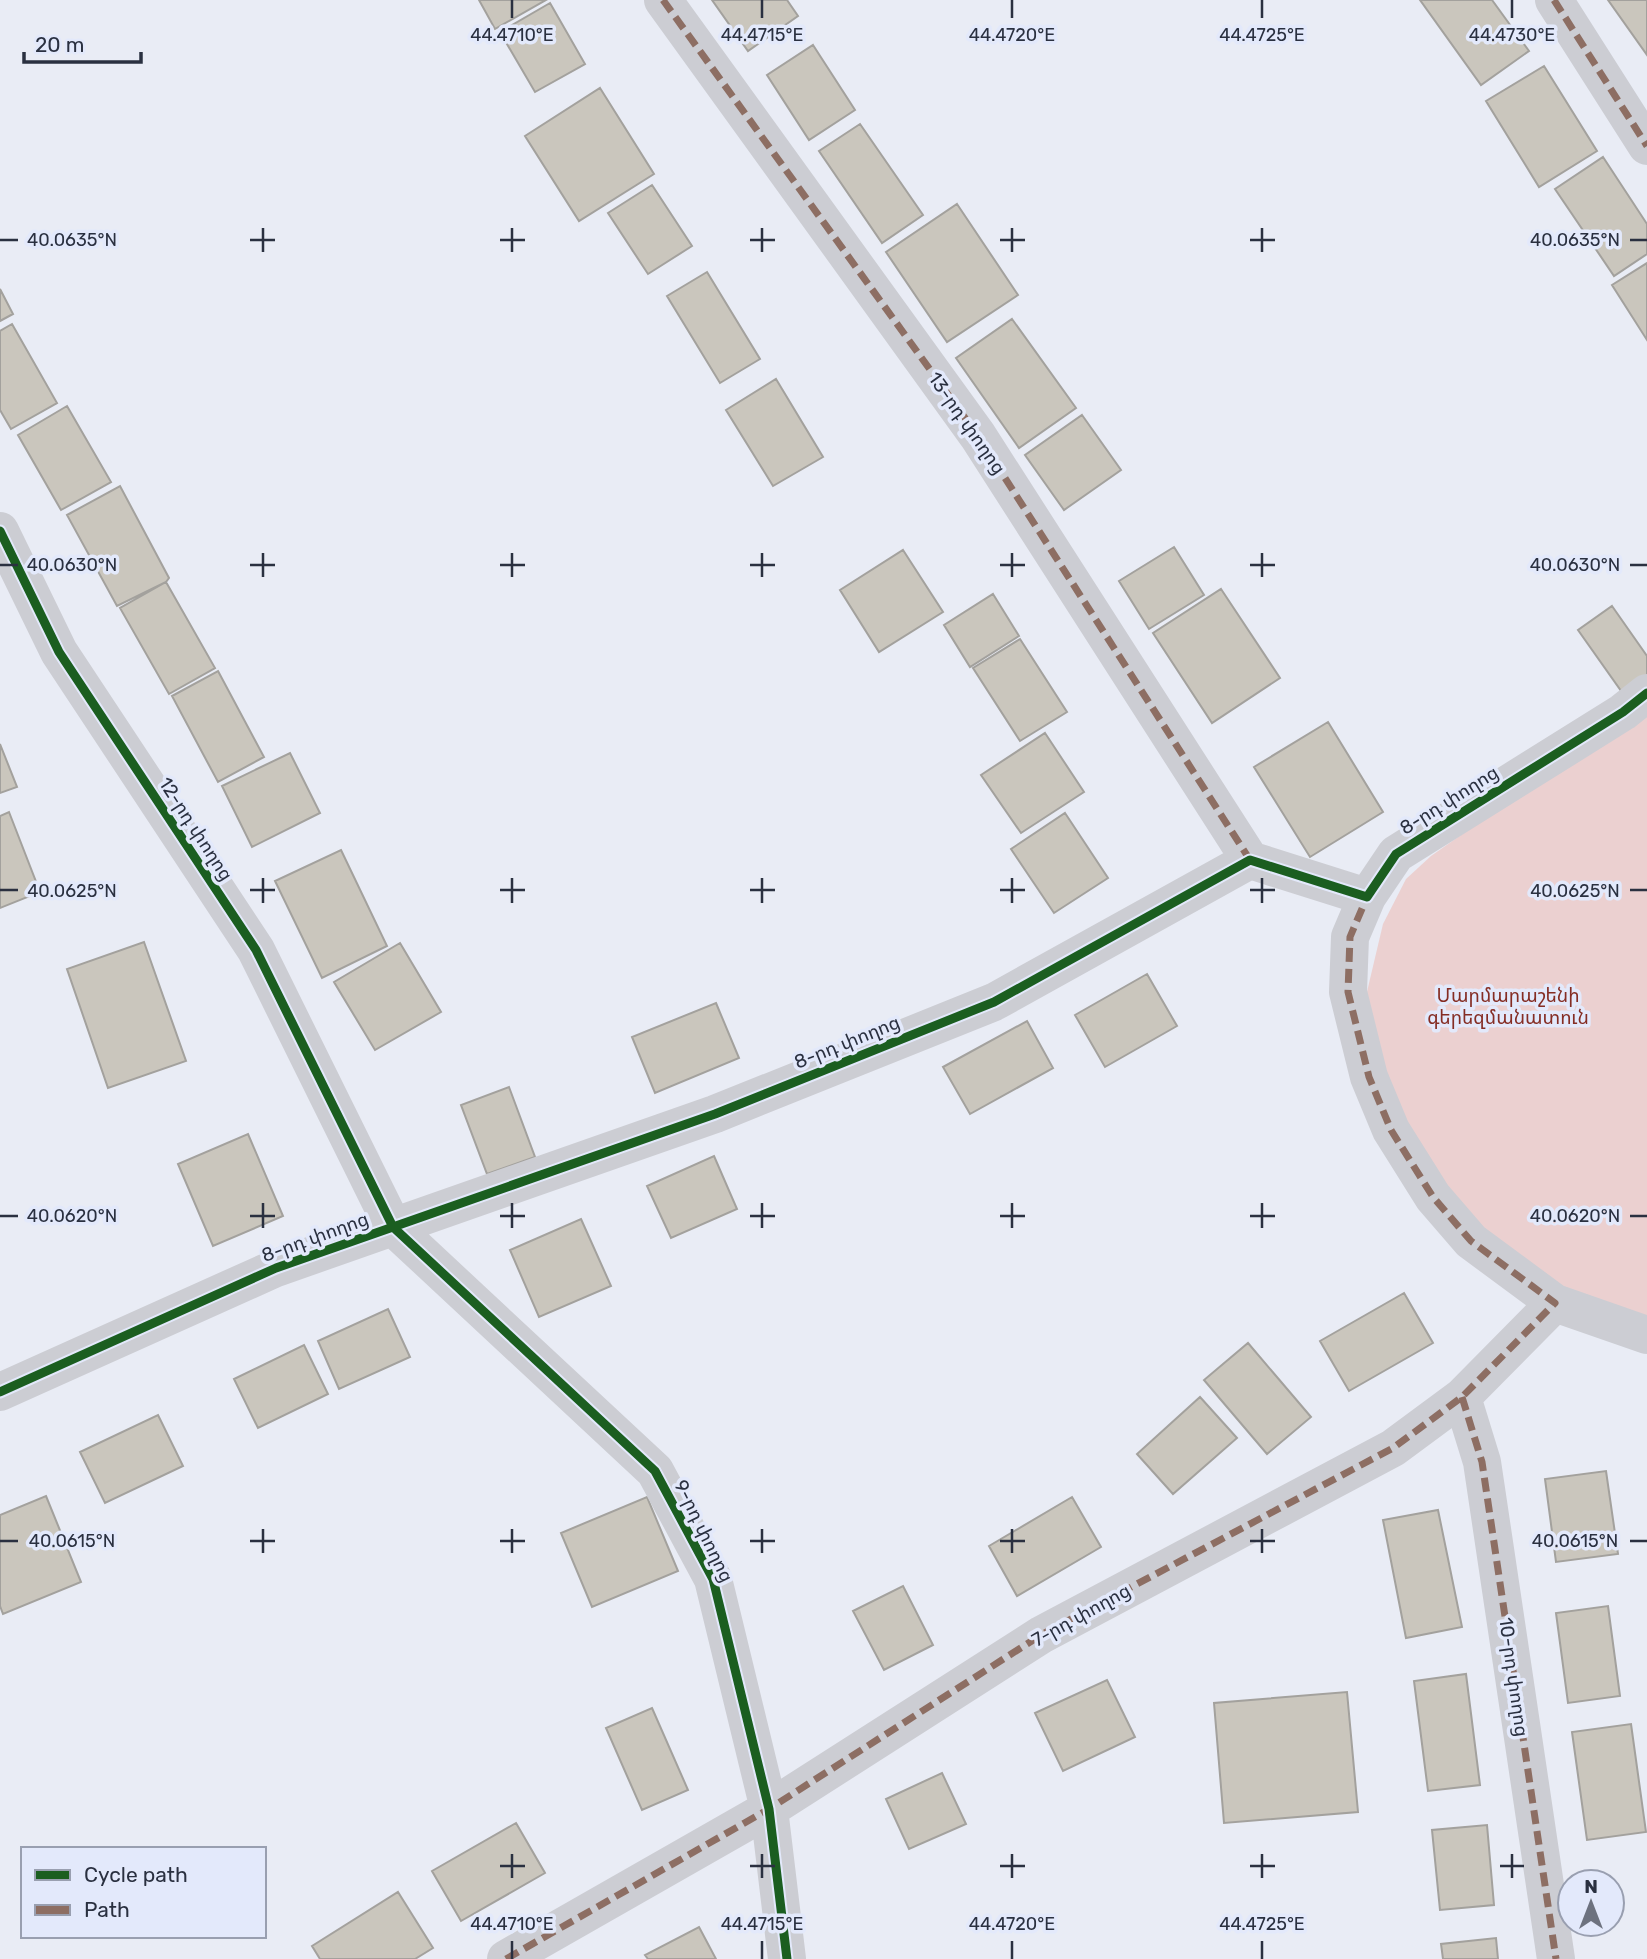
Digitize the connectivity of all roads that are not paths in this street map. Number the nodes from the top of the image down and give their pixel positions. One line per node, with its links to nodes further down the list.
1 (663, 0): 6 (street, 13-րդ փողոց)
2 (1555, 0): 3 (street)
3 (1647, 146)
4 (0, 531): 8 (street, 12-րդ փողոց)
5 (1647, 693): 7 (street, 8-րդ փողոց)
6 (1250, 860): 7 (street); 8 (street, 8-րդ փողոց)
7 (1367, 897): 9 (street, 8-րդ փողոց)
8 (393, 1227): 11 (street, 8-րդ փողոց); 13 (street, 9-րդ փողոց)
9 (1555, 1303): 10 (street); 12 (street, 7-րդ փողոց)
10 (1647, 1335)
11 (0, 1392)
12 (1462, 1396): 13 (street, 7-րդ փողոց); 16 (street, 10-րդ փողոց)
13 (769, 1809): 14 (street, 7-րդ փողոց); 15 (street, 9-րդ փողոց)
14 (506, 1959)
15 (787, 1959)
16 (1556, 1959)

